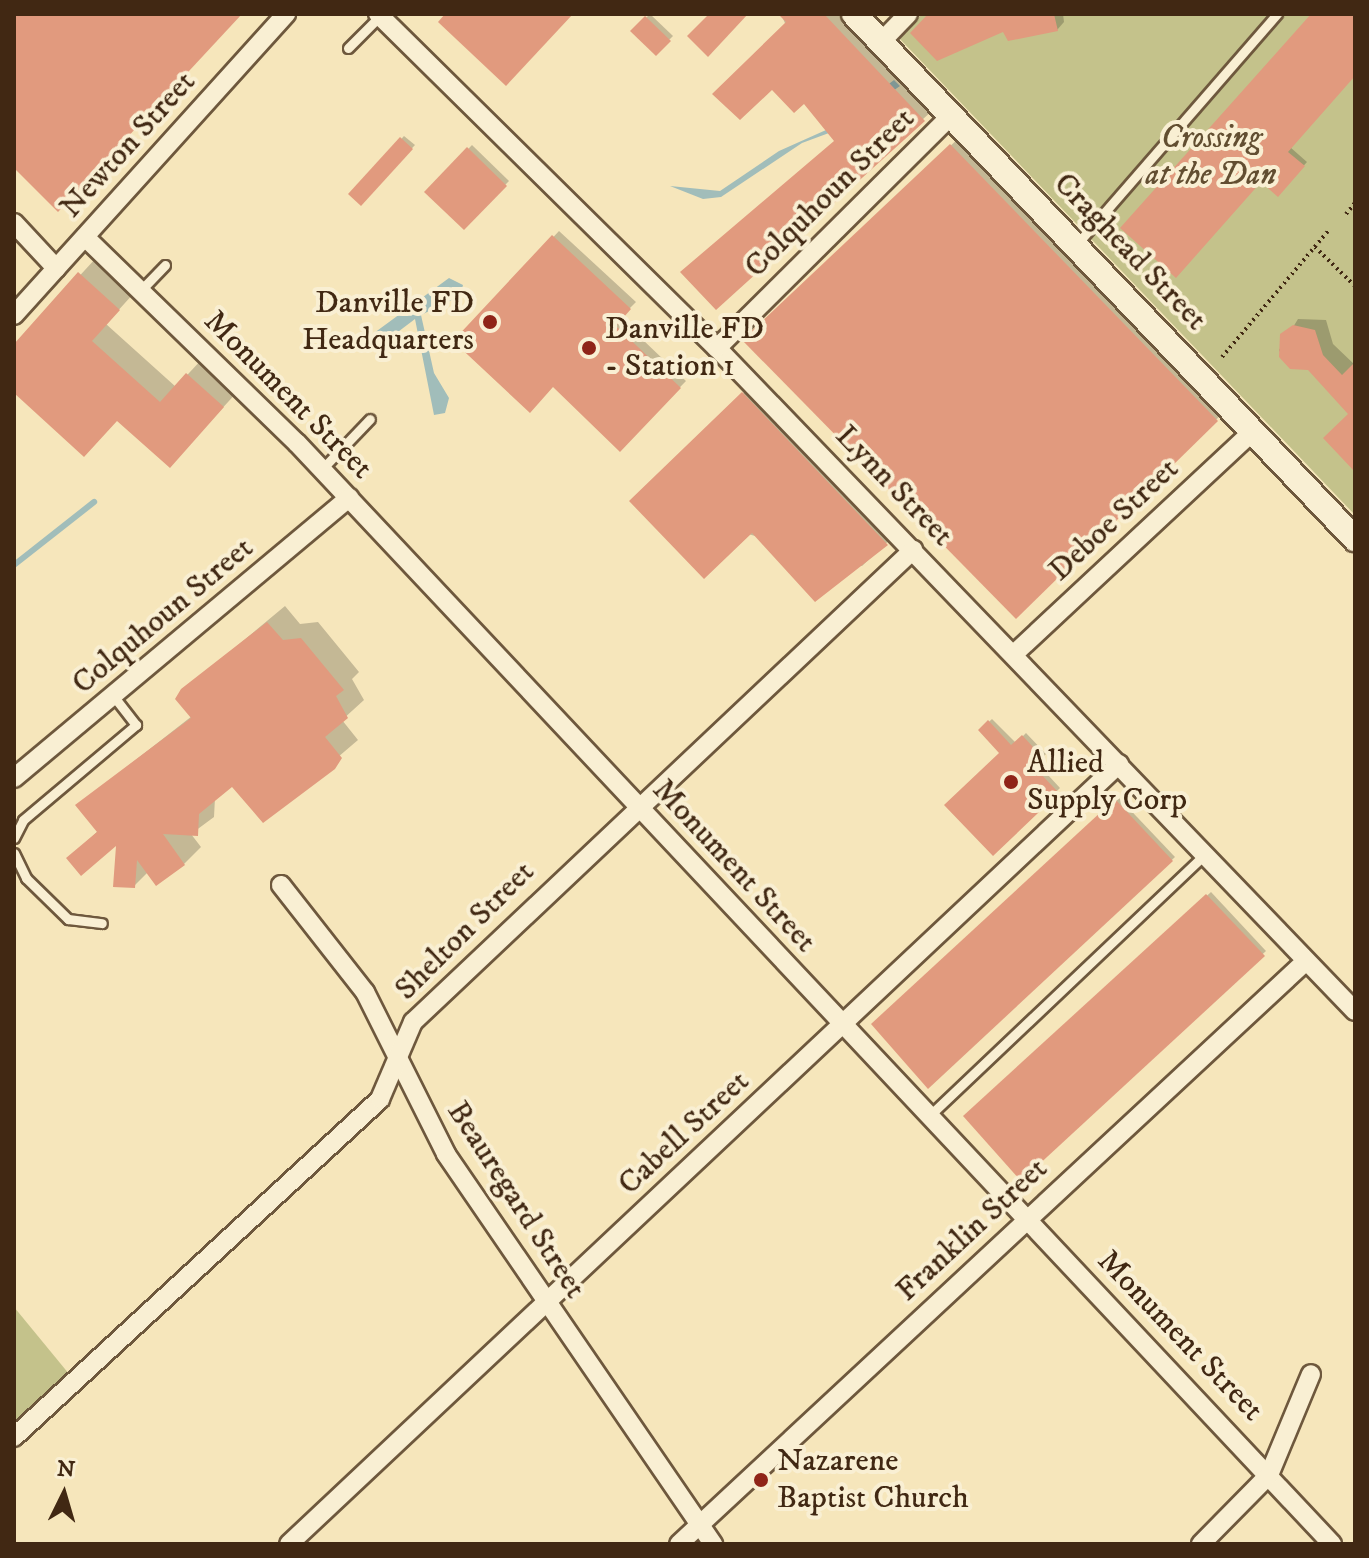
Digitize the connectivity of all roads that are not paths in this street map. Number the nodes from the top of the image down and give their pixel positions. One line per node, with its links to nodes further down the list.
1 (286, 14): 10 (street, Newton Street)
2 (854, 14): 6 (main road, Craghead Street)
3 (908, 14): 6 (street)
4 (1277, 14): 11 (lane)
5 (379, 15): 7 (lane); 16 (street, Lynn Street)
6 (881, 42): 8 (main road, Craghead Street)
7 (348, 48)
8 (952, 115): 11 (main road, Craghead Street); 16 (street, Colquhoun Street)
9 (14, 223): 13 (street)
10 (85, 237): 13 (street, Newton Street); 14 (street, Monument Street)
11 (1077, 244): 18 (main road, Craghead Street)
12 (165, 265): 14 (lane)
13 (56, 268): 15 (street, Newton Street)
14 (140, 291): 19 (street, Monument Street)
15 (14, 315)
16 (717, 348): 22 (street, Lynn Street)
17 (370, 419): 19 (lane)
18 (1254, 430): 21 (main road, Craghead Street); 23 (street, Deboe Street)
19 (322, 469): 20 (street, Monument Street)
20 (349, 498): 24 (street, Colquhoun Street); 27 (street, Monument Street)
21 (1355, 539)
22 (913, 550): 23 (street, Lynn Street); 27 (street, Shelton Street)
23 (1014, 654): 25 (street, Lynn Street)
24 (113, 696): 26 (street, Colquhoun Street); 28 (lane)
25 (1119, 764): 30 (street, Lynn Street); 35 (street, Cabell Street)
26 (14, 778)
27 (635, 806): 35 (street, Monument Street); 36 (street, Shelton Street)
28 (14, 838)
29 (14, 853): 32 (lane)
30 (1205, 854): 33 (street, Lynn Street); 37 (lane)
31 (281, 885): 36 (street, Beauregard Street)
32 (102, 923)
33 (1306, 961): 34 (street, Lynn Street); 38 (street, Franklin Street)
34 (1355, 1011)
35 (842, 1025): 37 (street, Monument Street); 39 (street, Cabell Street)
36 (396, 1059): 39 (street, Beauregard Street); 41 (street, Shelton Street)
37 (928, 1117): 38 (street, Monument Street)
38 (1028, 1220): 42 (street, Monument Street); 43 (street, Franklin Street)
39 (547, 1303): 43 (street, Beauregard Street); 44 (street, Cabell Street)
40 (1311, 1374): 42 (street)
41 (14, 1437)
42 (1269, 1475): 47 (street); 48 (street, Monument Street)
43 (700, 1525): 45 (street, Franklin Street); 46 (street, Beauregard Street)
44 (289, 1544)
45 (679, 1544)
46 (713, 1544)
47 (1201, 1544)
48 (1332, 1544)

